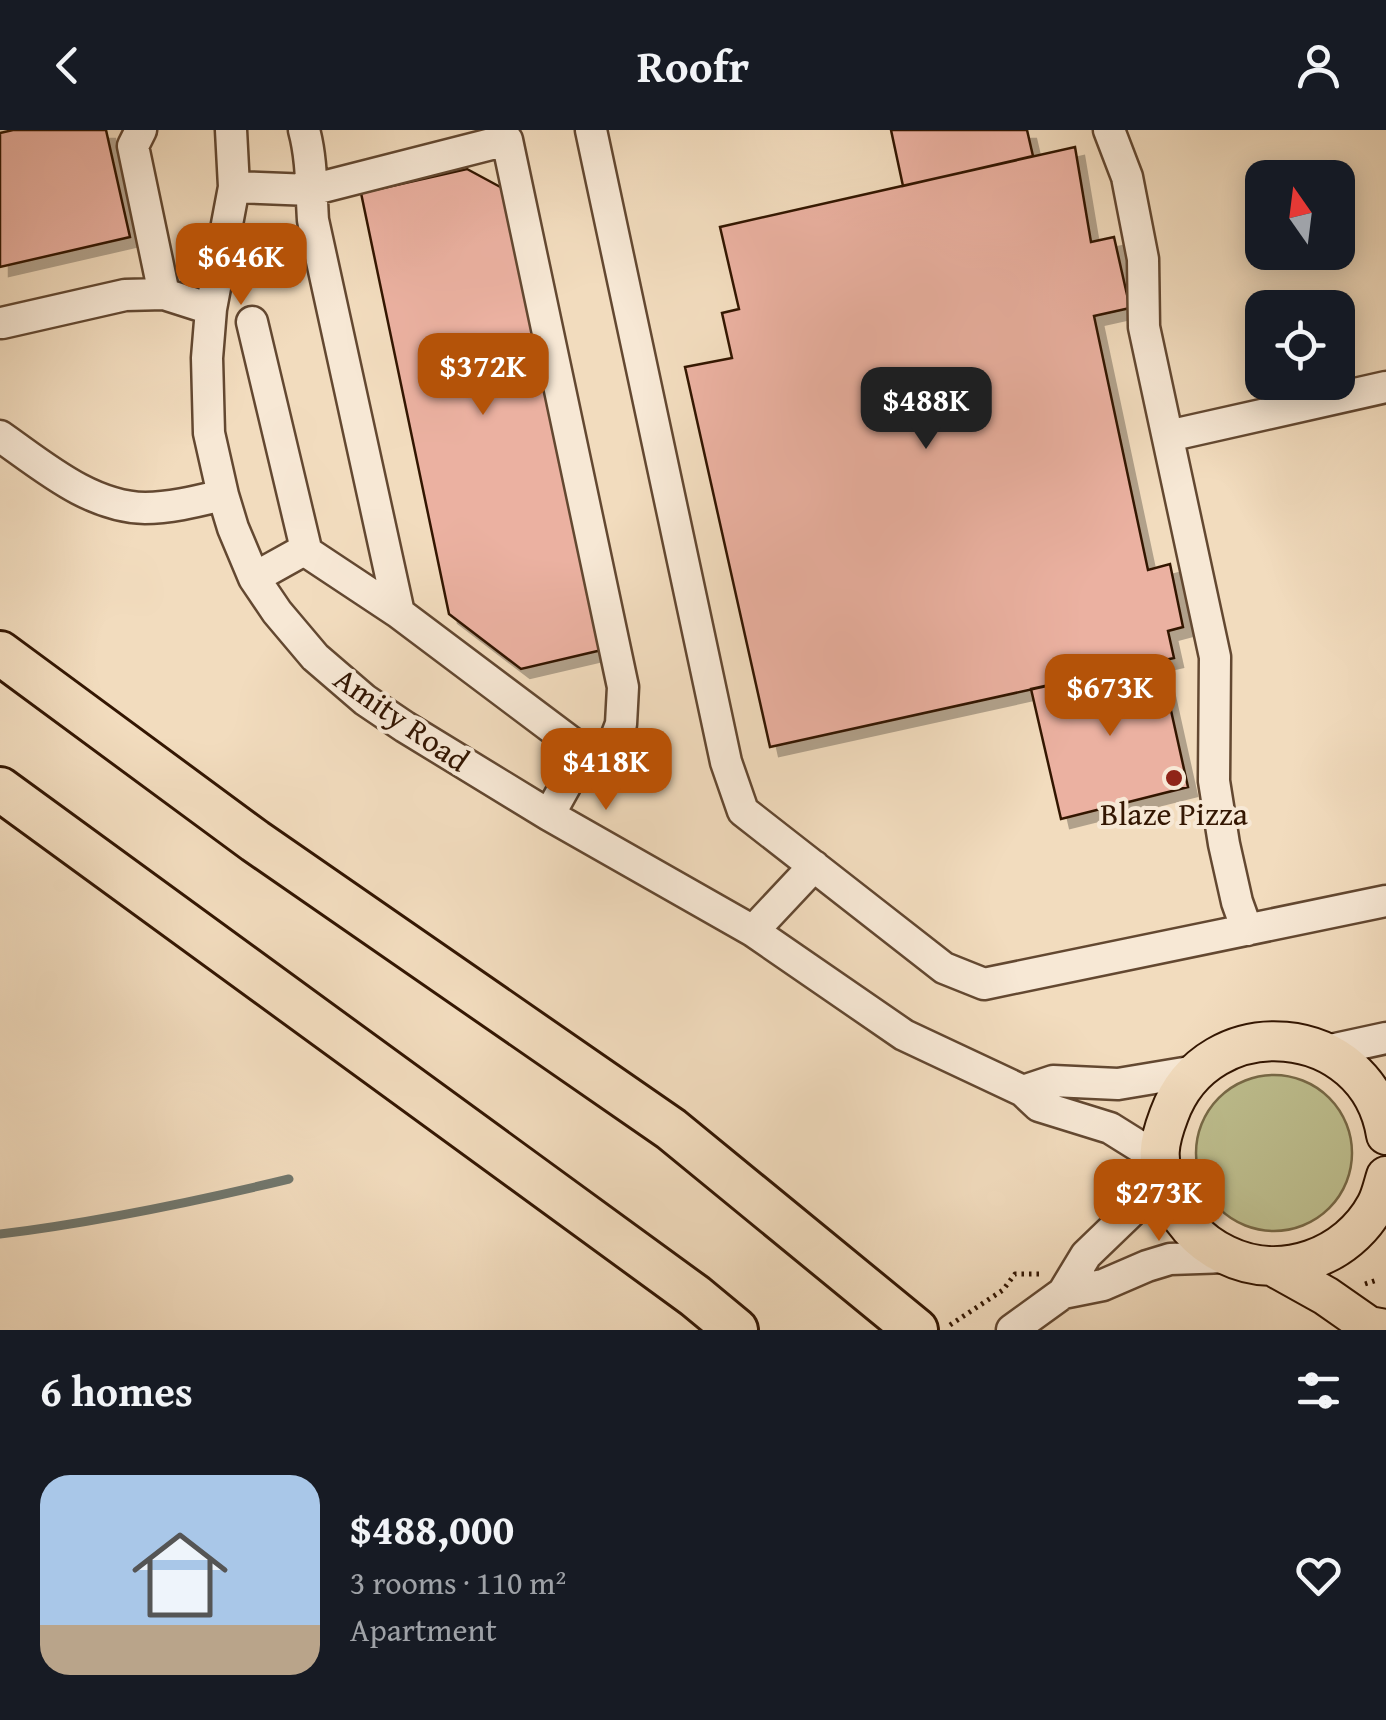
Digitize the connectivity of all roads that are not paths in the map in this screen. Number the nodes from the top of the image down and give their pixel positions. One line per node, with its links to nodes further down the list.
1 (140, 130): 8 (street)
2 (231, 130): 6 (street, Amity Road)
3 (304, 130): 7 (street)
4 (591, 130): 23 (street)
5 (1108, 130): 14 (street)
6 (234, 188): 7 (street); 9 (street, Amity Road)
7 (311, 190): 18 (street); 20 (street)
8 (164, 294): 9 (street); 10 (street)
9 (210, 308): 15 (street, Amity Road)
10 (2, 322)
11 (252, 322): 16 (street)
12 (1386, 387): 14 (street)
13 (0, 436): 15 (street)
14 (1168, 436): 25 (street)
15 (223, 495): 17 (street, Amity Road)
16 (304, 550): 17 (street); 18 (street)
17 (254, 578): 22 (street, Amity Road)
18 (399, 613): 20 (street)
19 (0, 652): 40 (highway)
20 (584, 752): 22 (street)
21 (0, 789): 39 (highway)
22 (548, 815): 26 (street, Amity Road)
23 (814, 866): 25 (street); 26 (street)
24 (1386, 900): 25 (street)
25 (1247, 930)
26 (754, 931): 30 (street, Amity Road)
27 (1386, 1038): 28 (street)
28 (1326, 1051): 29 (main road); 31 (main road)
29 (1196, 1071): 30 (street); 32 (main road)
30 (1023, 1091): 32 (street, Amity Road)
31 (1386, 1135)
32 (1160, 1165): 35 (main road); 37 (street)
33 (1382, 1189): 34 (main road); 36 (main road)
34 (1386, 1245)
35 (1228, 1256): 36 (main road); 37 (street)
36 (1274, 1267): 38 (main road)
37 (1063, 1293): 41 (street)
38 (1386, 1329)
39 (736, 1330)
40 (916, 1330)
41 (1012, 1330)

